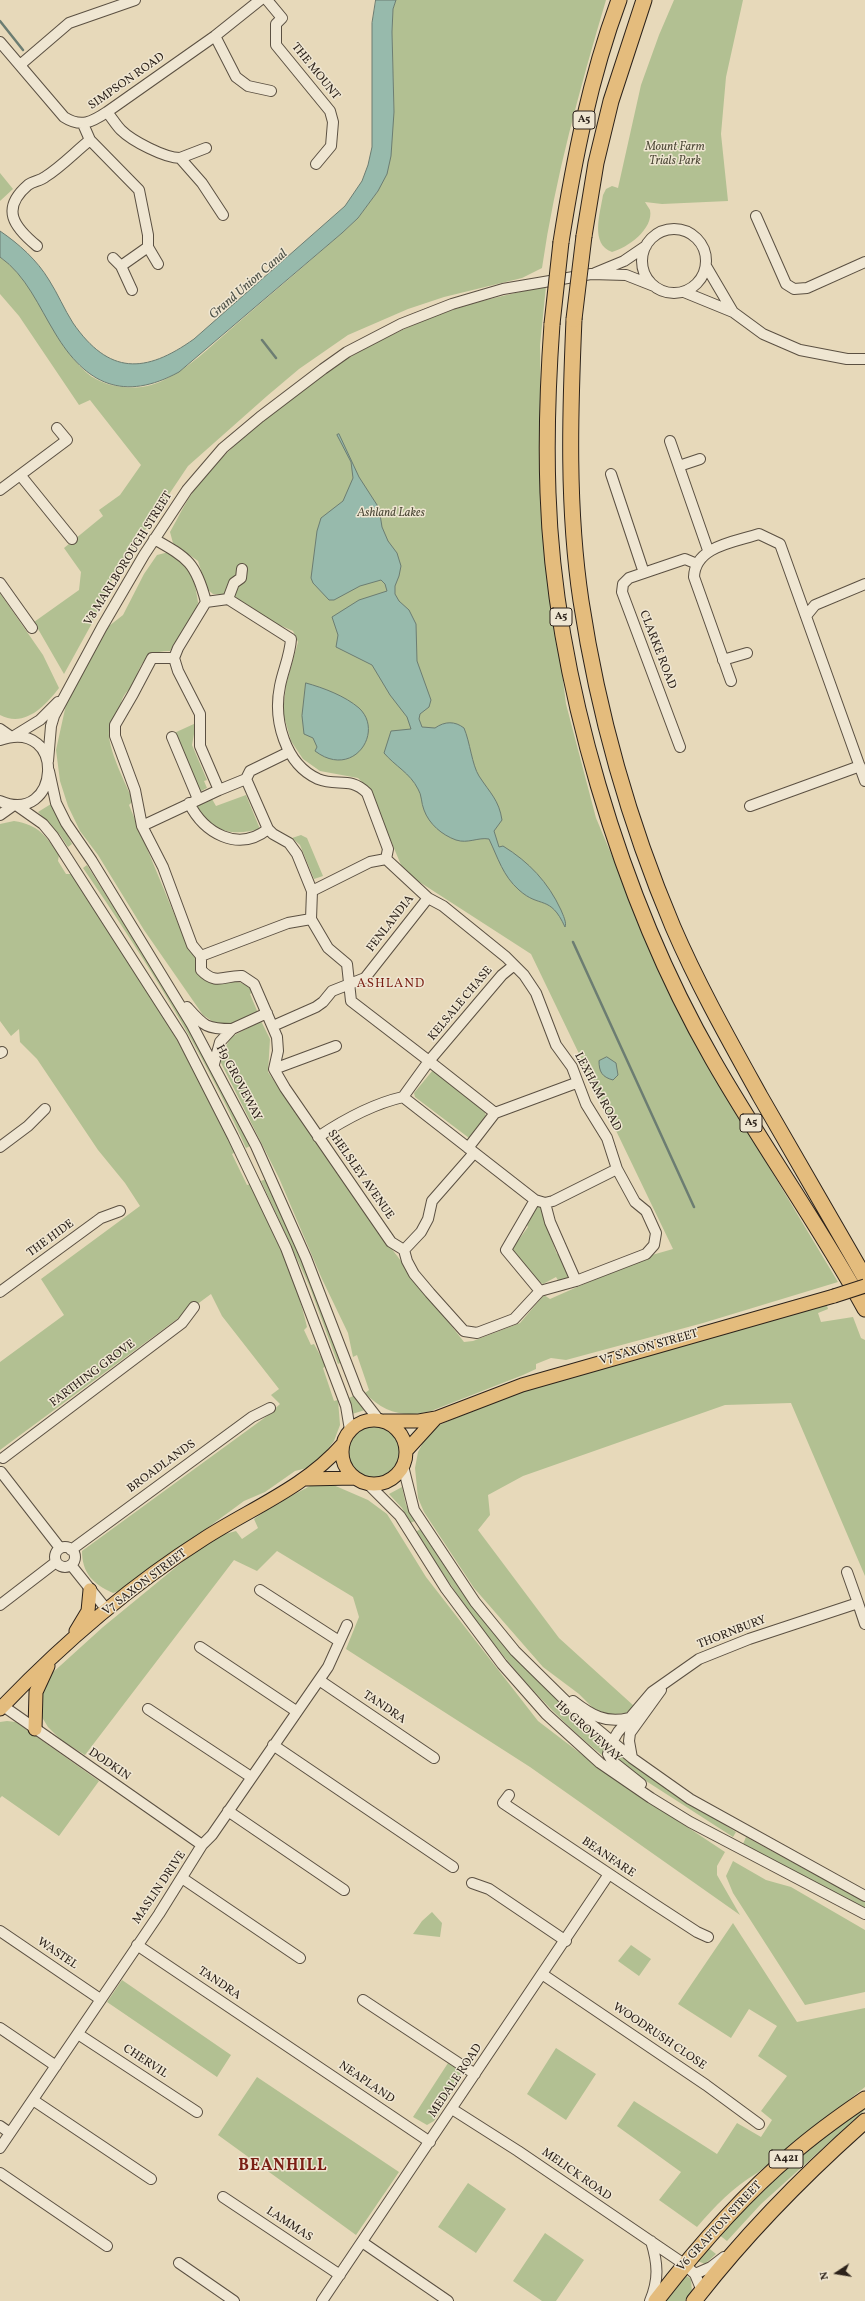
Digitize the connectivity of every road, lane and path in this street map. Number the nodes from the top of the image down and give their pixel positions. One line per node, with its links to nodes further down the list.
1 (135, 0): 8 (street)
2 (260, 0): 6 (street, SIMPSON ROAD)
3 (267, 0): 15 (street, THE MOUNT)
4 (619, 0): 107 (highway, A5, bridge)
5 (644, 0): 101 (highway, A5, bridge)
6 (216, 36): 9 (street); 10 (street, SIMPSON ROAD)
7 (0, 42): 8 (street, SIMPSON ROAD)
8 (20, 65): 11 (street, SIMPSON ROAD)
9 (271, 91)
10 (107, 112): 11 (street, SIMPSON ROAD); 14 (street)
11 (83, 124): 12 (street)
12 (90, 140): 18 (street); 20 (street)
13 (206, 148): 14 (street)
14 (180, 158): 16 (street)
15 (316, 164)
16 (223, 215)
17 (756, 216): 22 (street)
18 (37, 246)
19 (646, 246): 25 (street); 26 (street, V8 MARLBOROUGH STREET); 27 (street)
20 (148, 247): 23 (street); 24 (street)
21 (113, 258): 24 (street)
22 (865, 262)
23 (158, 264)
24 (121, 266): 28 (street)
25 (706, 266): 29 (street); 30 (street)
26 (591, 274): 27 (street, V8 MARLBOROUGH STREET); 40 (street, V8 MARLBOROUGH STREET)
27 (654, 286): 29 (street)
28 (132, 290)
29 (684, 292): 30 (street)
30 (733, 312): 31 (street)
31 (865, 359)
32 (57, 428): 37 (street)
33 (670, 441): 35 (street)
34 (700, 459): 35 (street)
35 (679, 466): 41 (street)
36 (611, 474): 44 (street)
37 (21, 476): 38 (street); 39 (street)
38 (0, 490)
39 (72, 539)
40 (154, 540): 48 (street); 55 (street, V8 MARLBOROUGH STREET)
41 (708, 550): 42 (street); 49 (street)
42 (697, 564): 44 (street, CLARKE ROAD); 53 (street)
43 (242, 569): 47 (street)
44 (644, 573): 60 (street, CLARKE ROAD)
45 (0, 583): 50 (street)
46 (865, 584): 49 (street)
47 (228, 599): 48 (street); 61 (street)
48 (206, 602): 52 (street)
49 (806, 616): 63 (street)
50 (32, 628)
51 (747, 653): 53 (street)
52 (174, 658): 66 (street); 72 (street)
53 (723, 660): 54 (street)
54 (731, 681)
55 (64, 696): 57 (street, V8 MARLBOROUGH STREET); 62 (street, V8 MARLBOROUGH STREET)
56 (0, 729): 57 (street)
57 (12, 736): 59 (street, V8 MARLBOROUGH STREET); 62 (street)
58 (172, 737): 68 (street)
59 (0, 740)
60 (680, 747)
61 (289, 752): 64 (street); 74 (street)
62 (49, 766): 69 (street); 80 (street, H9 GROVEWAY)
63 (860, 766): 65 (street); 70 (street)
64 (246, 779): 66 (street); 73 (street)
65 (865, 781)
66 (219, 790): 68 (street)
67 (0, 801): 69 (street)
68 (194, 801): 72 (street); 73 (street)
69 (15, 805): 71 (street); 111 (street)
70 (750, 806)
71 (0, 815)
72 (142, 826): 78 (street)
73 (268, 829): 75 (street)
74 (386, 859): 75 (street); 76 (street, LEXHAM ROAD)
75 (312, 891): 77 (street)
76 (428, 898): 79 (street, LEXHAM ROAD); 81 (street, FENLANDIA)
77 (311, 919): 78 (street); 81 (street)
78 (201, 956): 82 (street)
79 (513, 966): 86 (street, KELSALE CHASE); 89 (street, LEXHAM ROAD)
80 (167, 982): 84 (street); 87 (street, H9 GROVEWAY)
81 (349, 984): 83 (street, FENLANDIA); 86 (street)
82 (267, 1013): 83 (street); 84 (street)
83 (273, 1026): 88 (street)
84 (232, 1029): 87 (street)
85 (336, 1046): 88 (street)
86 (429, 1061): 90 (street, KELSALE CHASE); 92 (street)
87 (214, 1064): 110 (street, H9 GROVEWAY)
88 (274, 1069): 93 (street, SHELSLEY AVENUE)
89 (576, 1083): 92 (street); 96 (street, LEXHAM ROAD)
90 (403, 1097): 93 (street); 95 (street)
91 (46, 1108): 94 (street)
92 (494, 1113): 95 (street)
93 (318, 1137): 100 (street, SHELSLEY AVENUE)
94 (0, 1147)
95 (471, 1150): 97 (street); 100 (street)
96 (617, 1169): 98 (street); 102 (street, LEXHAM ROAD)
97 (535, 1200): 98 (street); 104 (street)
98 (545, 1203): 102 (street)
99 (120, 1210): 105 (street, THE HIDE)
100 (404, 1250): 104 (street)
101 (865, 1278)
102 (576, 1281): 104 (street, LEXHAM ROAD)
103 (865, 1286): 109 (main road, V7 SAXON STREET, bridge)
104 (540, 1291)
105 (0, 1292)
106 (194, 1307): 114 (street, FARTHING GROVE)
107 (865, 1309)
108 (270, 1408): 121 (street, BROADLANDS)
109 (436, 1418): 110 (main road, V7 SAXON STREET); 113 (main road, V7 SAXON STREET)
110 (382, 1420): 111 (main road); 113 (main road)
111 (350, 1430): 112 (main road)
112 (342, 1445): 117 (main road); 118 (main road, V7 SAXON STREET)
113 (406, 1451): 115 (main road)
114 (1, 1457): 116 (street)
115 (403, 1466): 119 (main road); 136 (street, H9 GROVEWAY)
116 (0, 1472): 120 (street)
117 (354, 1478): 118 (main road, V7 SAXON STREET); 119 (main road)
118 (306, 1479): 129 (main road, V7 SAXON STREET)
119 (368, 1484): 149 (street, H9 GROVEWAY)
120 (60, 1548): 121 (street); 122 (street)
121 (71, 1550): 123 (street)
122 (56, 1562): 123 (street); 128 (street)
123 (71, 1565): 125 (street)
124 (847, 1572): 127 (street)
125 (90, 1590): 129 (street); 134 (main road)
126 (260, 1590): 132 (street)
127 (858, 1603): 130 (street); 138 (street, THORNBURY)
128 (0, 1605)
129 (108, 1610): 134 (main road, V7 SAXON STREET)
130 (865, 1624)
131 (347, 1625): 132 (street, MASLIN DRIVE)
132 (339, 1641): 137 (street, MASLIN DRIVE)
133 (200, 1647): 141 (street)
134 (63, 1648): 135 (main road, V7 SAXON STREET)
135 (53, 1658): 139 (main road, V7 SAXON STREET); 143 (main road)
136 (535, 1671): 142 (street); 144 (street, H9 GROVEWAY)
137 (319, 1680): 141 (street, MASLIN DRIVE); 146 (street, TANDRA)
138 (666, 1683): 142 (street, THORNBURY); 147 (street)
139 (2, 1707): 143 (street, DODKIN)
140 (148, 1709): 148 (street)
141 (296, 1711): 145 (street, MASLIN DRIVE)
142 (629, 1718): 144 (street, THORNBURY)
143 (35, 1729): 152 (street, DODKIN)
144 (612, 1742): 147 (street, H9 GROVEWAY); 149 (street)
145 (273, 1745): 148 (street, MASLIN DRIVE); 153 (street)
146 (434, 1758)
147 (632, 1758): 158 (street, H9 GROVEWAY)
148 (250, 1777): 151 (street, MASLIN DRIVE)
149 (651, 1798): 159 (street, H9 GROVEWAY)
150 (504, 1802): 154 (street, BEANFARE)
151 (228, 1811): 152 (street, MASLIN DRIVE); 157 (street)
152 (202, 1845): 155 (street, MASLIN DRIVE)
153 (453, 1868)
154 (609, 1874): 161 (street, BEANFARE); 162 (street, MEDALE ROAD)
155 (182, 1878): 163 (street, MASLIN DRIVE); 164 (street)
156 (472, 1883): 162 (street)
157 (344, 1890)
158 (865, 1896)
159 (865, 1914)
160 (0, 1931): 166 (street, WASTEL)
161 (708, 1936)
162 (566, 1941): 165 (street, MEDALE ROAD)
163 (137, 1945): 166 (street, MASLIN DRIVE); 170 (street, TANDRA)
164 (300, 1958)
165 (542, 1974): 172 (street, MEDALE ROAD); 178 (street, WOODRUSH CLOSE)
166 (100, 1999): 169 (street, MASLIN DRIVE)
167 (363, 2000): 172 (street)
168 (0, 2028): 171 (street)
169 (78, 2034): 171 (street, MASLIN DRIVE); 176 (street, CHERVIL)
170 (287, 2045): 181 (street, NEAPLAND)
171 (56, 2066): 174 (street, MASLIN DRIVE)
172 (476, 2074): 175 (street, MEDALE ROAD)
173 (865, 2099): 191 (highway, V6 GRAFTON STREET / A421)
174 (33, 2100): 180 (street, MASLIN DRIVE); 184 (street)
175 (452, 2109): 181 (street, MEDALE ROAD); 187 (street, MELICK ROAD)
176 (197, 2112)
177 (865, 2121): 189 (highway, A421)
178 (759, 2124)
179 (0, 2126): 180 (street)
180 (10, 2133): 182 (street, MASLIN DRIVE)
181 (430, 2142): 186 (street, MEDALE ROAD)
182 (0, 2148)
183 (0, 2173): 188 (street)
184 (151, 2179)
185 (223, 2197): 192 (street, LAMMAS)
186 (362, 2242): 192 (street, MEDALE ROAD); 196 (street)
187 (651, 2242): 191 (street, MELICK ROAD); 197 (street)
188 (107, 2246)
189 (723, 2261): 191 (street); 193 (highway, A421)
190 (178, 2263): 194 (street)
191 (689, 2269): 193 (street); 198 (highway, V6 GRAFTON STREET / A421)
192 (340, 2275): 195 (street, MEDALE ROAD)
193 (698, 2297)
194 (234, 2301)
195 (322, 2301)
196 (448, 2301)
197 (650, 2301)
198 (656, 2301)

